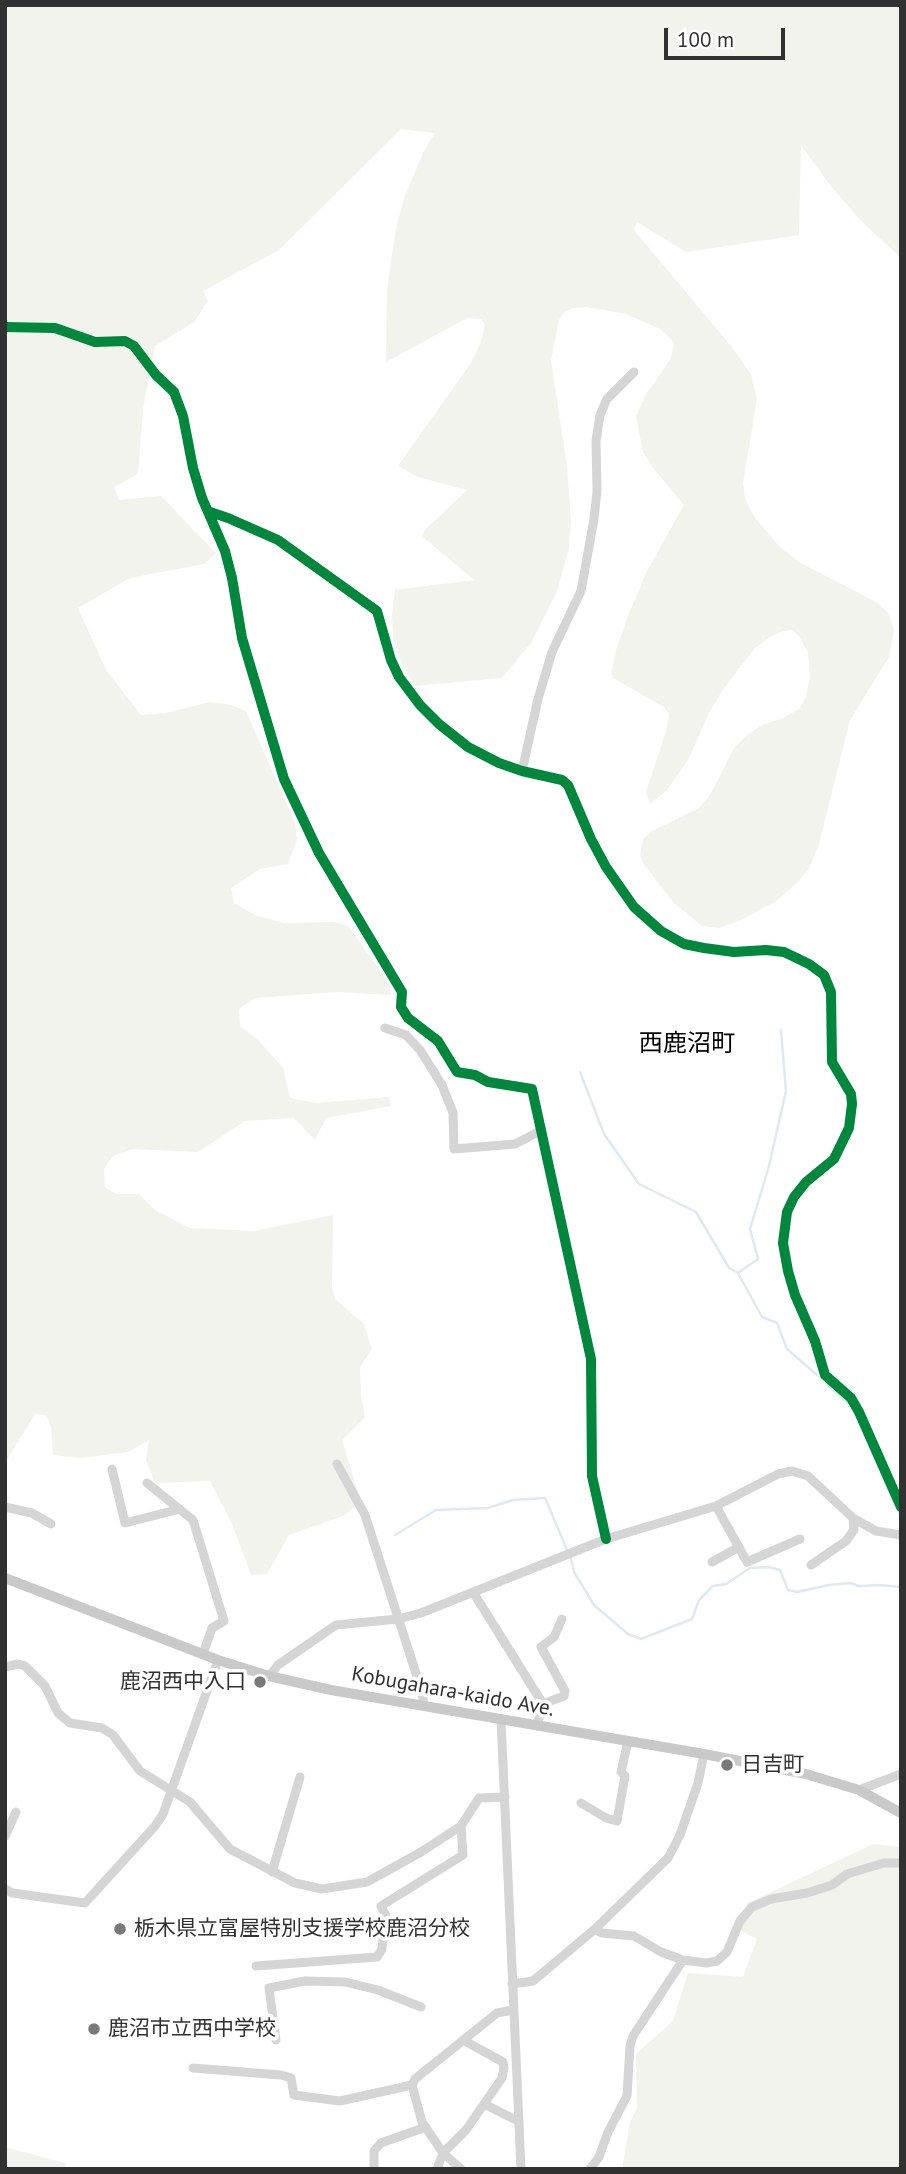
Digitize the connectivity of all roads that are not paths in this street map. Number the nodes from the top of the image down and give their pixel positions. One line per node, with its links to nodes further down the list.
1 (5, 327): 3 (street)
2 (634, 372): 4 (street)
3 (210, 512): 4 (street); 6 (street)
4 (522, 771): 12 (street)
5 (385, 1028): 6 (street)
6 (542, 1130): 17 (street)
7 (337, 1464): 24 (street)
8 (112, 1469): 13 (street)
9 (147, 1483): 13 (street)
10 (716, 1506): 14 (street); 17 (street); 19 (street)
11 (5, 1507): 15 (street)
12 (901, 1507)
13 (180, 1509): 26 (street)
14 (853, 1518): 16 (street); 21 (street)
15 (51, 1524)
16 (901, 1535)
17 (606, 1539): 23 (street)
18 (800, 1539): 19 (street)
19 (738, 1547): 20 (street)
20 (712, 1562)
21 (811, 1565)
22 (5, 1578): 26 (main road, Kobugahara-kaido Ave.)
23 (473, 1592): 24 (street); 30 (street)
24 (398, 1619): 29 (street); 31 (street)
25 (562, 1619): 30 (street)
26 (203, 1654): 27 (main road, Kobugahara-kaido Ave.)
27 (218, 1660): 29 (main road, Kobugahara-kaido Ave.); 38 (street)
28 (5, 1667): 38 (street)
29 (269, 1676): 31 (main road, Kobugahara-kaido Ave.)
30 (543, 1704): 33 (street)
31 (424, 1706): 32 (main road, Kobugahara-kaido Ave.)
32 (501, 1720): 33 (main road, Kobugahara-kaido Ave.); 40 (street)
33 (537, 1726): 34 (main road, Kobugahara-kaido Ave.)
34 (628, 1741): 35 (main road, Kobugahara-kaido Ave.); 41 (street)
35 (704, 1754): 39 (main road, Kobugahara-kaido Ave.); 49 (street)
36 (901, 1774): 39 (street)
37 (300, 1777): 47 (street)
38 (173, 1790): 47 (street); 48 (street)
39 (859, 1790): 43 (main road, Kobugahara-kaido Ave.)
40 (505, 1797): 44 (street); 52 (street)
41 (581, 1803)
42 (16, 1812): 45 (street)
43 (901, 1813)
44 (461, 1826): 47 (street); 51 (street)
45 (5, 1836)
46 (901, 1863): 50 (street)
47 (272, 1872)
48 (5, 1889)
49 (595, 1929): 50 (street); 52 (street)
50 (683, 1961): 67 (street)
51 (256, 1966)
52 (512, 1984): 54 (street)
53 (421, 2007): 55 (street)
54 (513, 2010): 56 (street); 60 (street)
55 (276, 2040)
56 (463, 2040): 58 (street); 59 (street)
57 (193, 2068): 58 (street)
58 (412, 2085): 61 (street)
59 (484, 2104): 60 (street); 62 (street)
60 (518, 2121): 66 (street)
61 (426, 2127): 62 (street); 63 (street)
62 (443, 2153): 64 (street); 65 (street)
63 (374, 2169)
64 (437, 2169)
65 (461, 2169)
66 (521, 2169)
67 (590, 2169)

